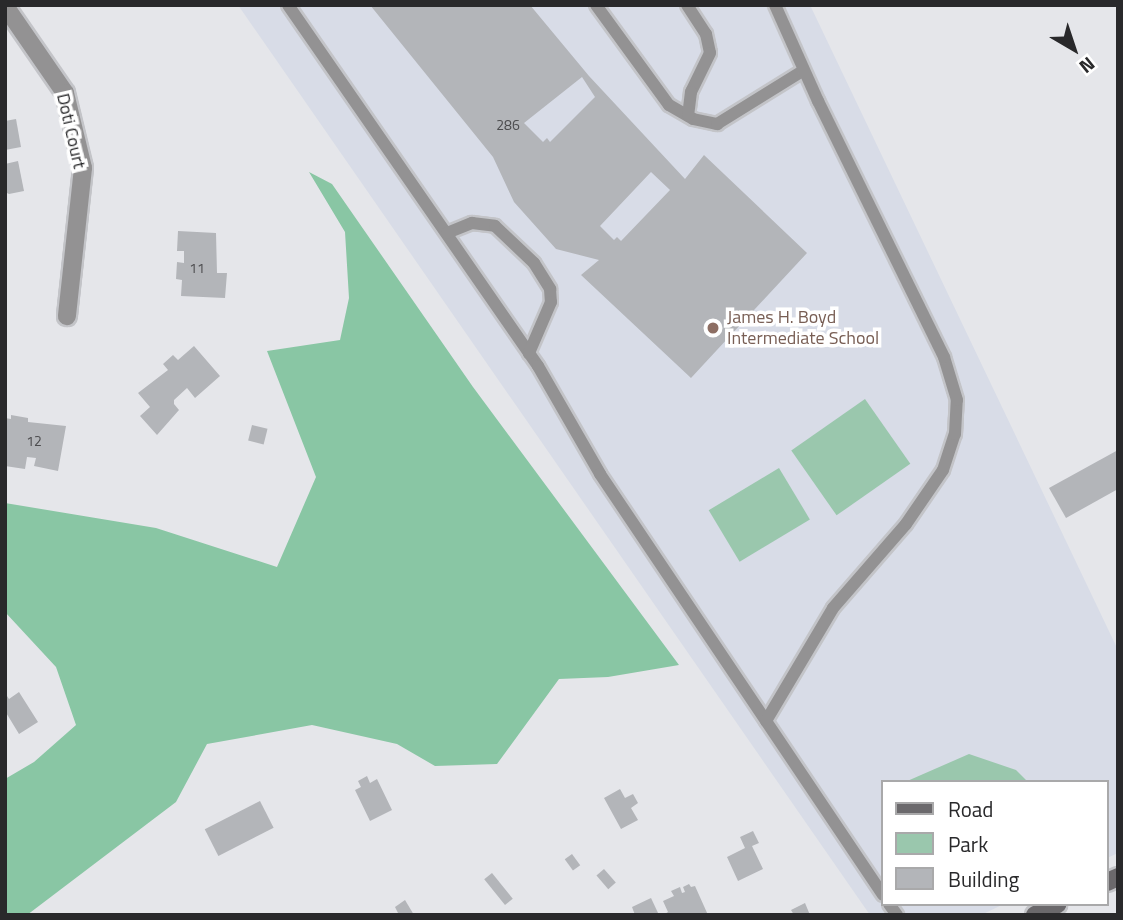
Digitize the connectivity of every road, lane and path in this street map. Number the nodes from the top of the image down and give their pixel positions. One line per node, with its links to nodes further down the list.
1 (288, 5): 8 (lane)
2 (596, 5): 7 (lane)
3 (687, 5): 7 (lane)
4 (775, 5): 6 (lane)
5 (5, 6): 9 (street, Doti Court)
6 (804, 70): 7 (lane); 11 (lane)
7 (688, 116)
8 (447, 233): 10 (lane); 10 (lane)
9 (67, 316)
10 (529, 353): 11 (lane)
11 (766, 721): 12 (lane)
12 (881, 892)
13 (1054, 906): 14 (main road)
14 (1035, 915)

